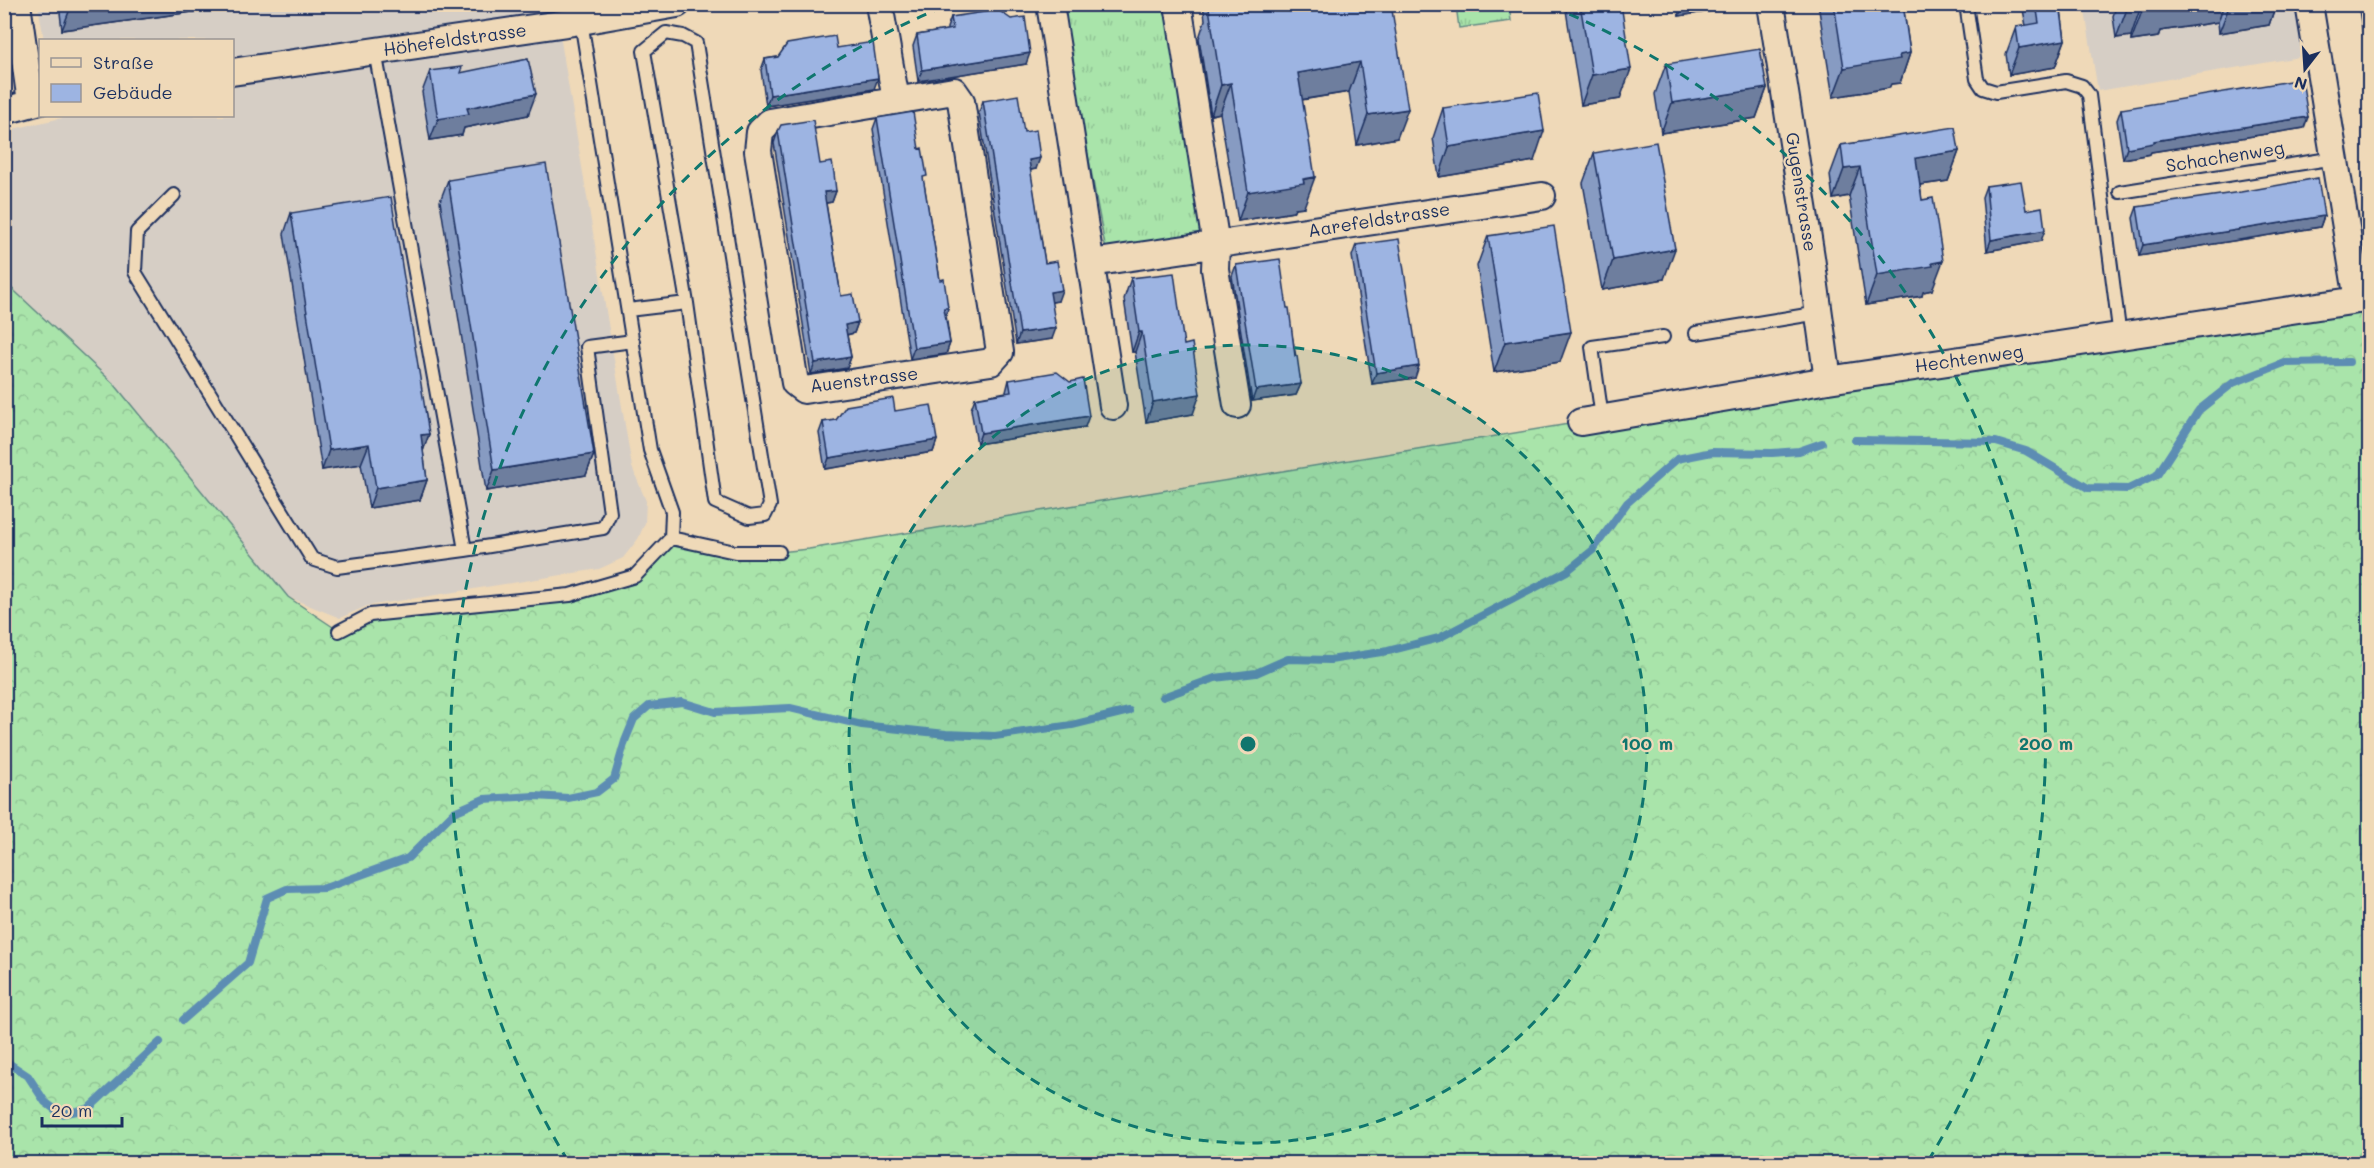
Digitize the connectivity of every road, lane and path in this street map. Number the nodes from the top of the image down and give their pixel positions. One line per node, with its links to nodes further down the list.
1 (17, 4): 13 (street)
2 (677, 4): 9 (street, Höhefeldstrasse)
3 (879, 4): 12 (street)
4 (1050, 4): 20 (street)
5 (1178, 4): 19 (street)
6 (1771, 4): 23 (street, Gugenstrasse)
7 (1966, 4): 26 (lane)
8 (2309, 4): 15 (street)
9 (580, 13): 10 (street, Höhefeldstrasse); 22 (lane)
10 (375, 51): 11 (street, Höhefeldstrasse); 33 (lane)
11 (234, 72)
12 (896, 100): 12 (street, Auenstrasse)
13 (36, 102): 14 (street)
14 (4, 111)
15 (2335, 158): 16 (lane, Schachenweg); 26 (street, Hechtenweg)
16 (2120, 192)
17 (174, 195): 33 (lane)
18 (1542, 196): 19 (street, Aarefeldstrasse)
19 (1216, 245): 20 (street, Aarefeldstrasse); 29 (street)
20 (1091, 263): 30 (street)
21 (687, 303): 21 (lane); 22 (lane)
22 (628, 310): 27 (lane)
23 (1819, 313): 24 (lane); 28 (street, Gugenstrasse)
24 (1696, 333)
25 (1663, 337): 31 (lane)
26 (2120, 337): 28 (street, Hechtenweg)
27 (633, 341): 32 (lane); 33 (lane)
28 (1828, 380): 31 (street, Hechtenweg)
29 (1237, 405)
30 (1113, 406)
31 (1591, 420)
32 (671, 538): 34 (lane); 35 (lane)
33 (465, 550)
34 (779, 552)
35 (339, 631)

